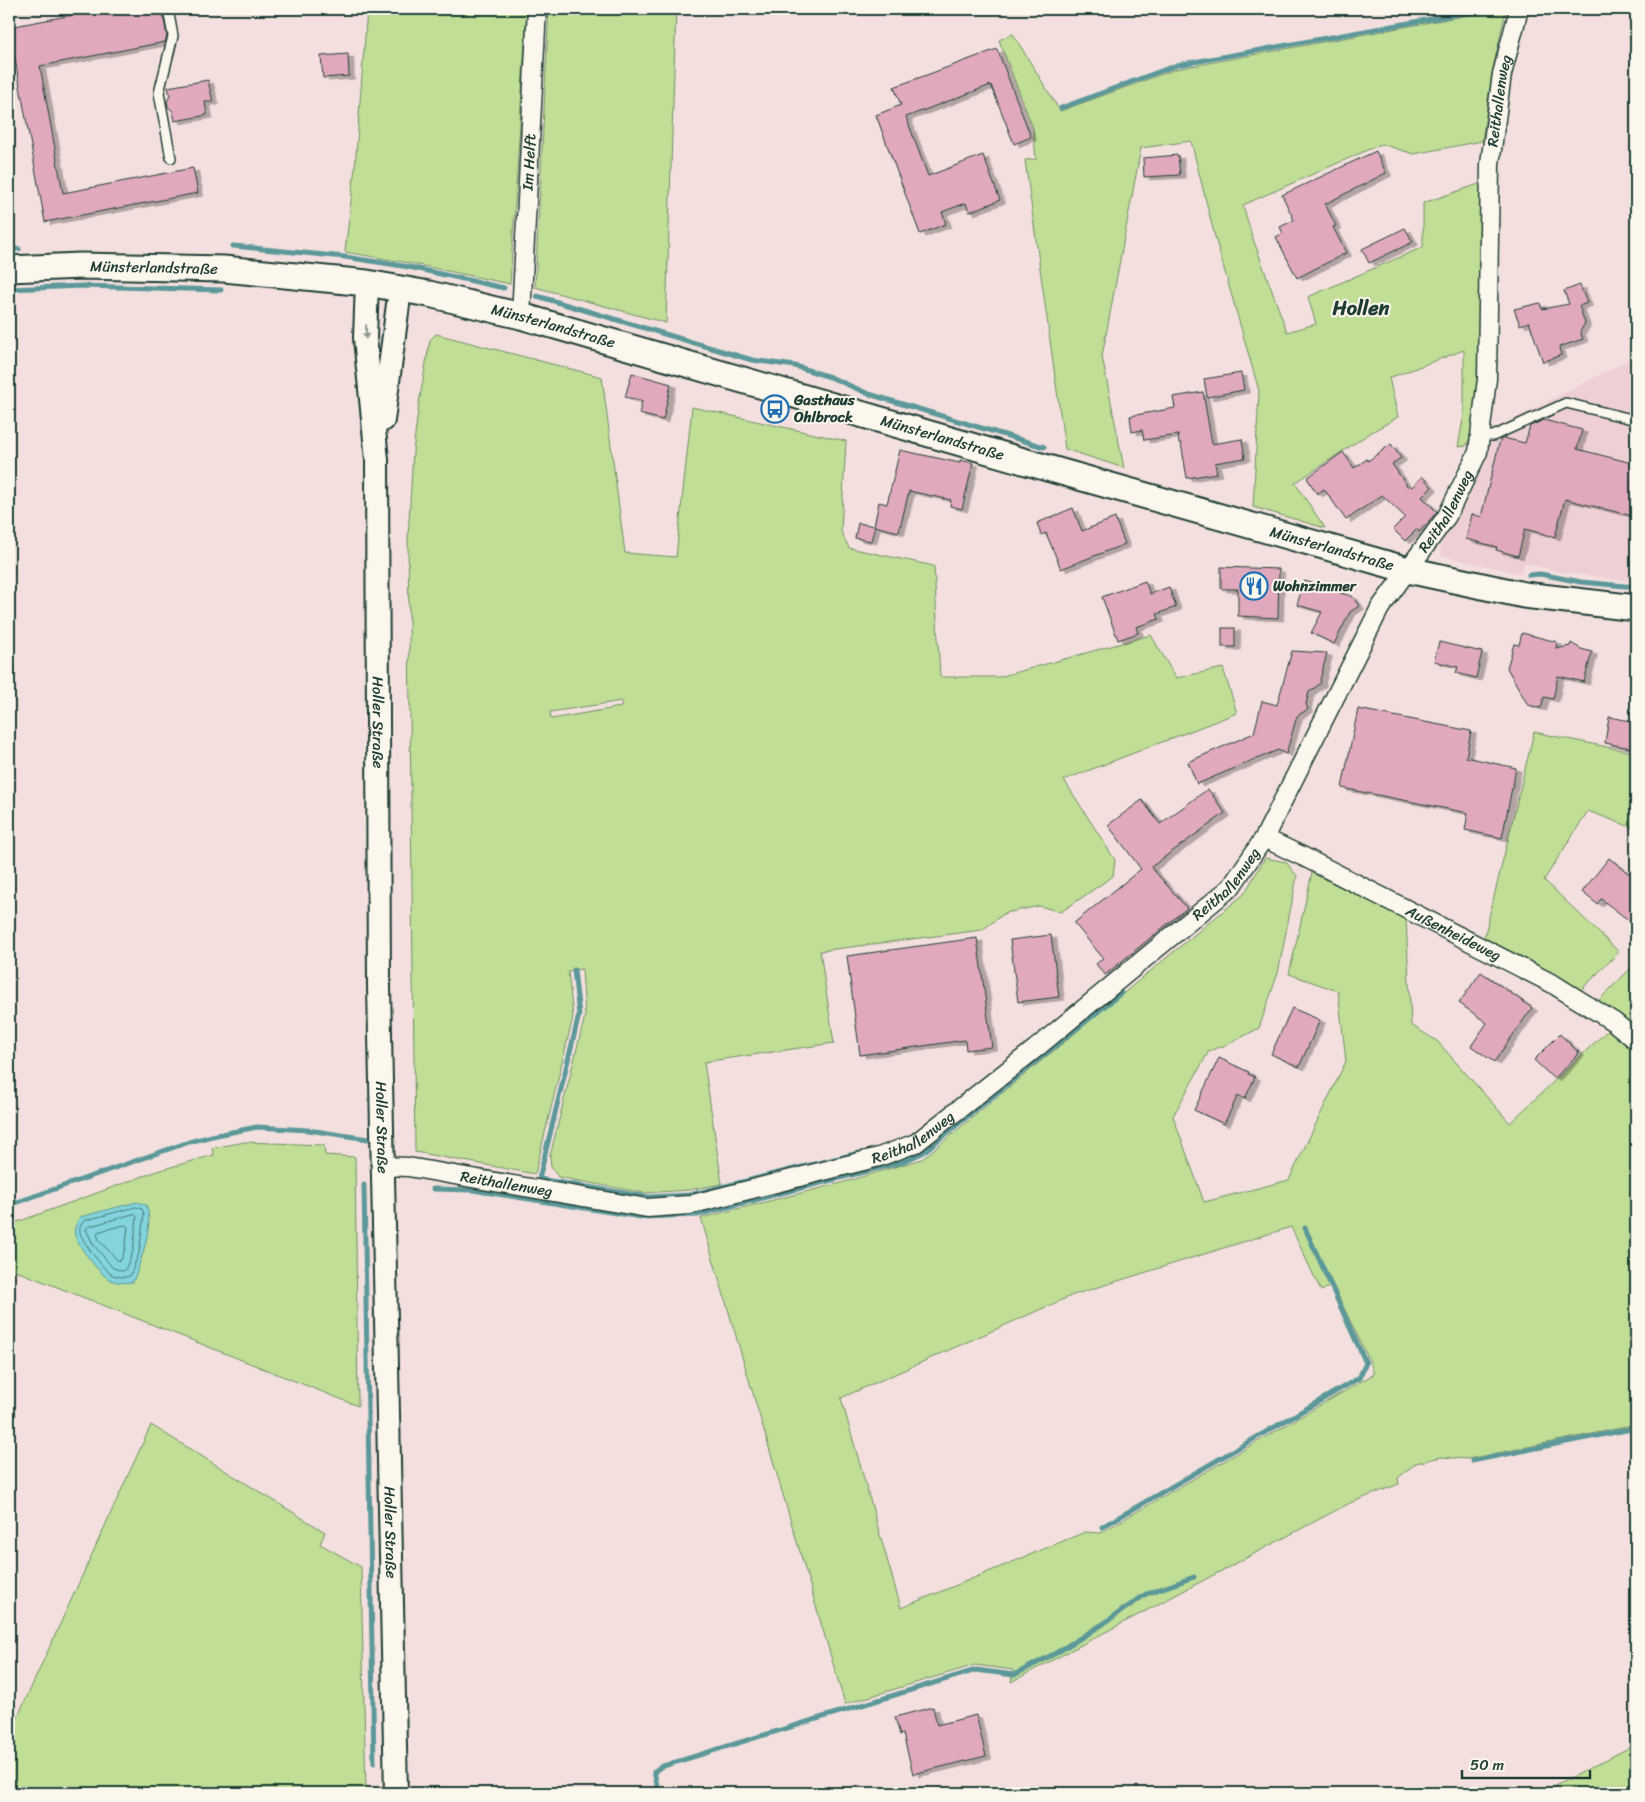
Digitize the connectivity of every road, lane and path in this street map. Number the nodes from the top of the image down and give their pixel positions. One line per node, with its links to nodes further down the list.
1 (168, 9): 4 (lane)
2 (537, 9): 8 (street, Im Helft)
3 (1519, 9): 10 (street, Reithallenweg)
4 (171, 158)
5 (9, 269): 6 (main road, Münsterlandstraße)
6 (367, 283): 7 (main road, Münsterlandstraße); 11 (street, Holler Straße, one-way to 11)
7 (400, 288): 8 (main road, Münsterlandstraße); 11 (street, Holler Straße)
8 (521, 316): 12 (main road, Münsterlandstraße)
9 (1636, 420): 10 (lane)
10 (1480, 436): 12 (street, Reithallenweg)
11 (377, 460): 16 (street, Holler Straße)
12 (1408, 570): 13 (main road, Münsterlandstraße); 14 (street, Reithallenweg)
13 (1636, 608)
14 (1264, 838): 15 (street, Außenheideweg); 16 (street, Reithallenweg)
15 (1636, 1040)
16 (384, 1166): 17 (street, Holler Straße)
17 (396, 1793)

